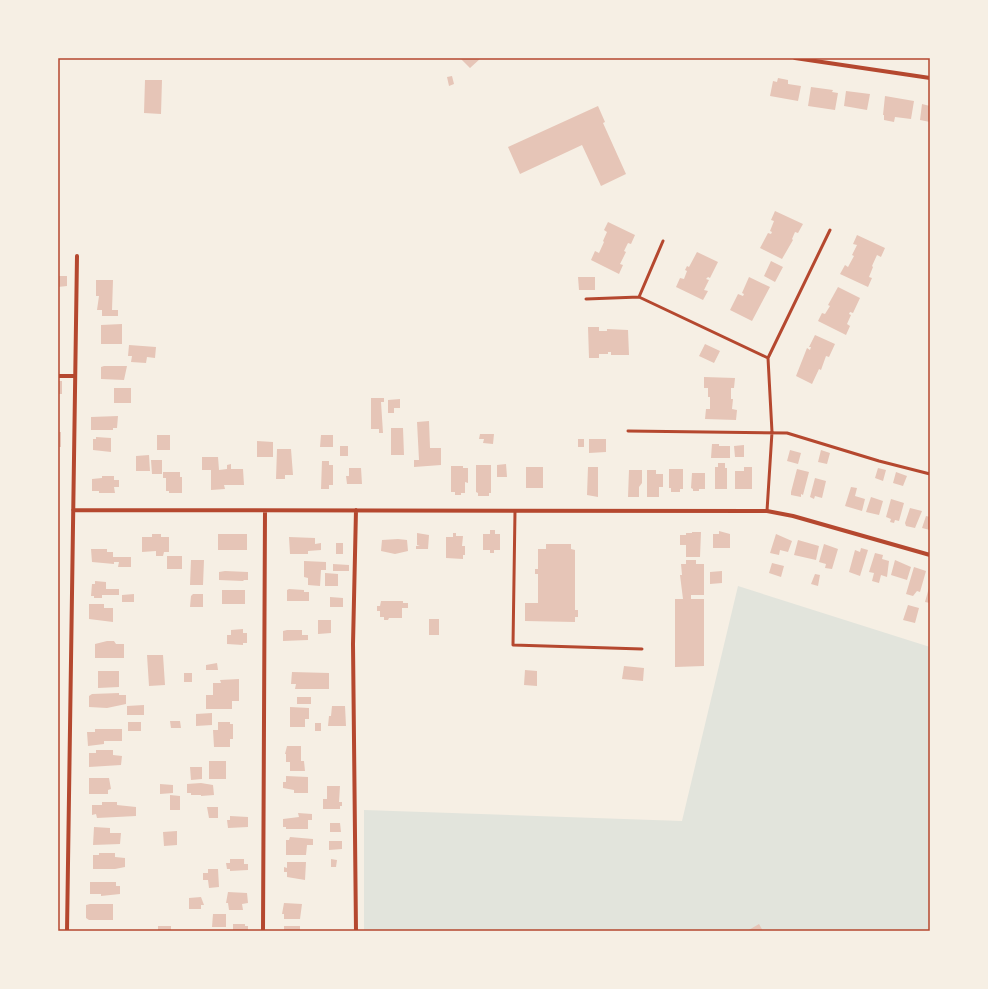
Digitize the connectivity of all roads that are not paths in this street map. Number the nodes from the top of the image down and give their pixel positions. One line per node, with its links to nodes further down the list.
1 (795, 58): 2 (street)
2 (930, 78)
3 (830, 230): 8 (lane)
4 (663, 241): 6 (lane)
5 (77, 256): 10 (street)
6 (639, 297): 7 (lane); 8 (lane)
7 (586, 299)
8 (768, 358): 12 (lane)
9 (58, 376): 10 (street)
10 (74, 376): 14 (street)
11 (628, 431): 12 (lane)
12 (772, 432): 13 (lane); 18 (lane)
13 (930, 474)
14 (73, 510): 16 (street); 21 (street)
15 (356, 510): 16 (street); 17 (street); 23 (street)
16 (265, 511): 22 (street)
17 (515, 511): 18 (street); 20 (lane)
18 (767, 511): 19 (street)
19 (930, 555)
20 (642, 649)
21 (67, 931)
22 (263, 931)
23 (356, 931)

